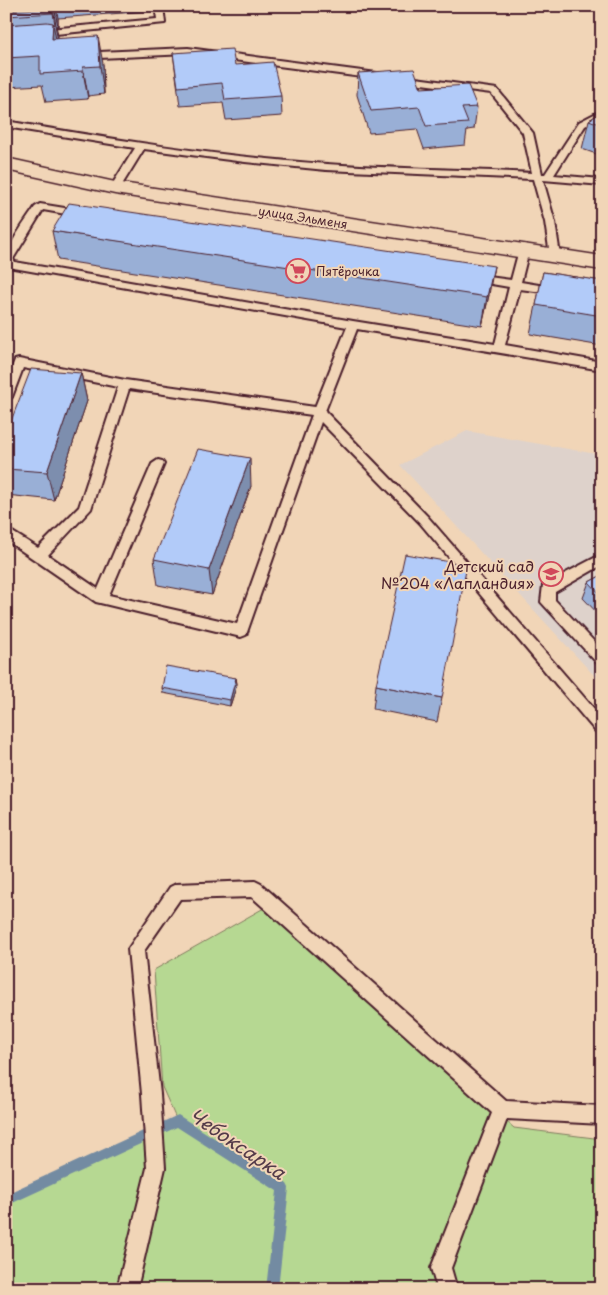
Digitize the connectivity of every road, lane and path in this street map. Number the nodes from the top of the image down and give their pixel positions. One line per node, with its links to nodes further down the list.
1 (159, 6): 2 (lane)
2 (6, 36)
3 (71, 49): 8 (lane)
4 (602, 113): 9 (lane)
5 (6, 124): 6 (lane)
6 (140, 147): 8 (lane); 11 (lane)
7 (6, 164): 11 (street, улица Эльменя)
8 (537, 175): 9 (lane); 14 (lane)
9 (549, 175): 10 (lane)
10 (602, 182)
11 (115, 188): 13 (street, улица Эльменя)
12 (89, 215): 19 (lane)
13 (524, 250): 14 (street, улица Эльменя); 17 (lane)
14 (555, 255): 15 (street, улица Эльменя)
15 (602, 262)
16 (464, 276): 17 (lane)
17 (516, 284): 18 (lane); 20 (lane)
18 (564, 292)
19 (353, 325): 20 (lane); 24 (lane)
20 (499, 348): 21 (lane)
21 (602, 366)
22 (124, 384): 23 (lane); 24 (lane); 27 (lane)
23 (6, 397)
24 (319, 412): 29 (lane); 31 (lane)
25 (158, 464): 29 (lane)
26 (6, 533): 27 (lane)
27 (39, 556): 29 (lane)
28 (602, 559): 30 (lane)
29 (101, 598)
30 (602, 659)
31 (602, 729)
32 (502, 1110): 33 (lane); 34 (lane); 35 (lane)
33 (602, 1115)
34 (128, 1289)
35 (447, 1289)

